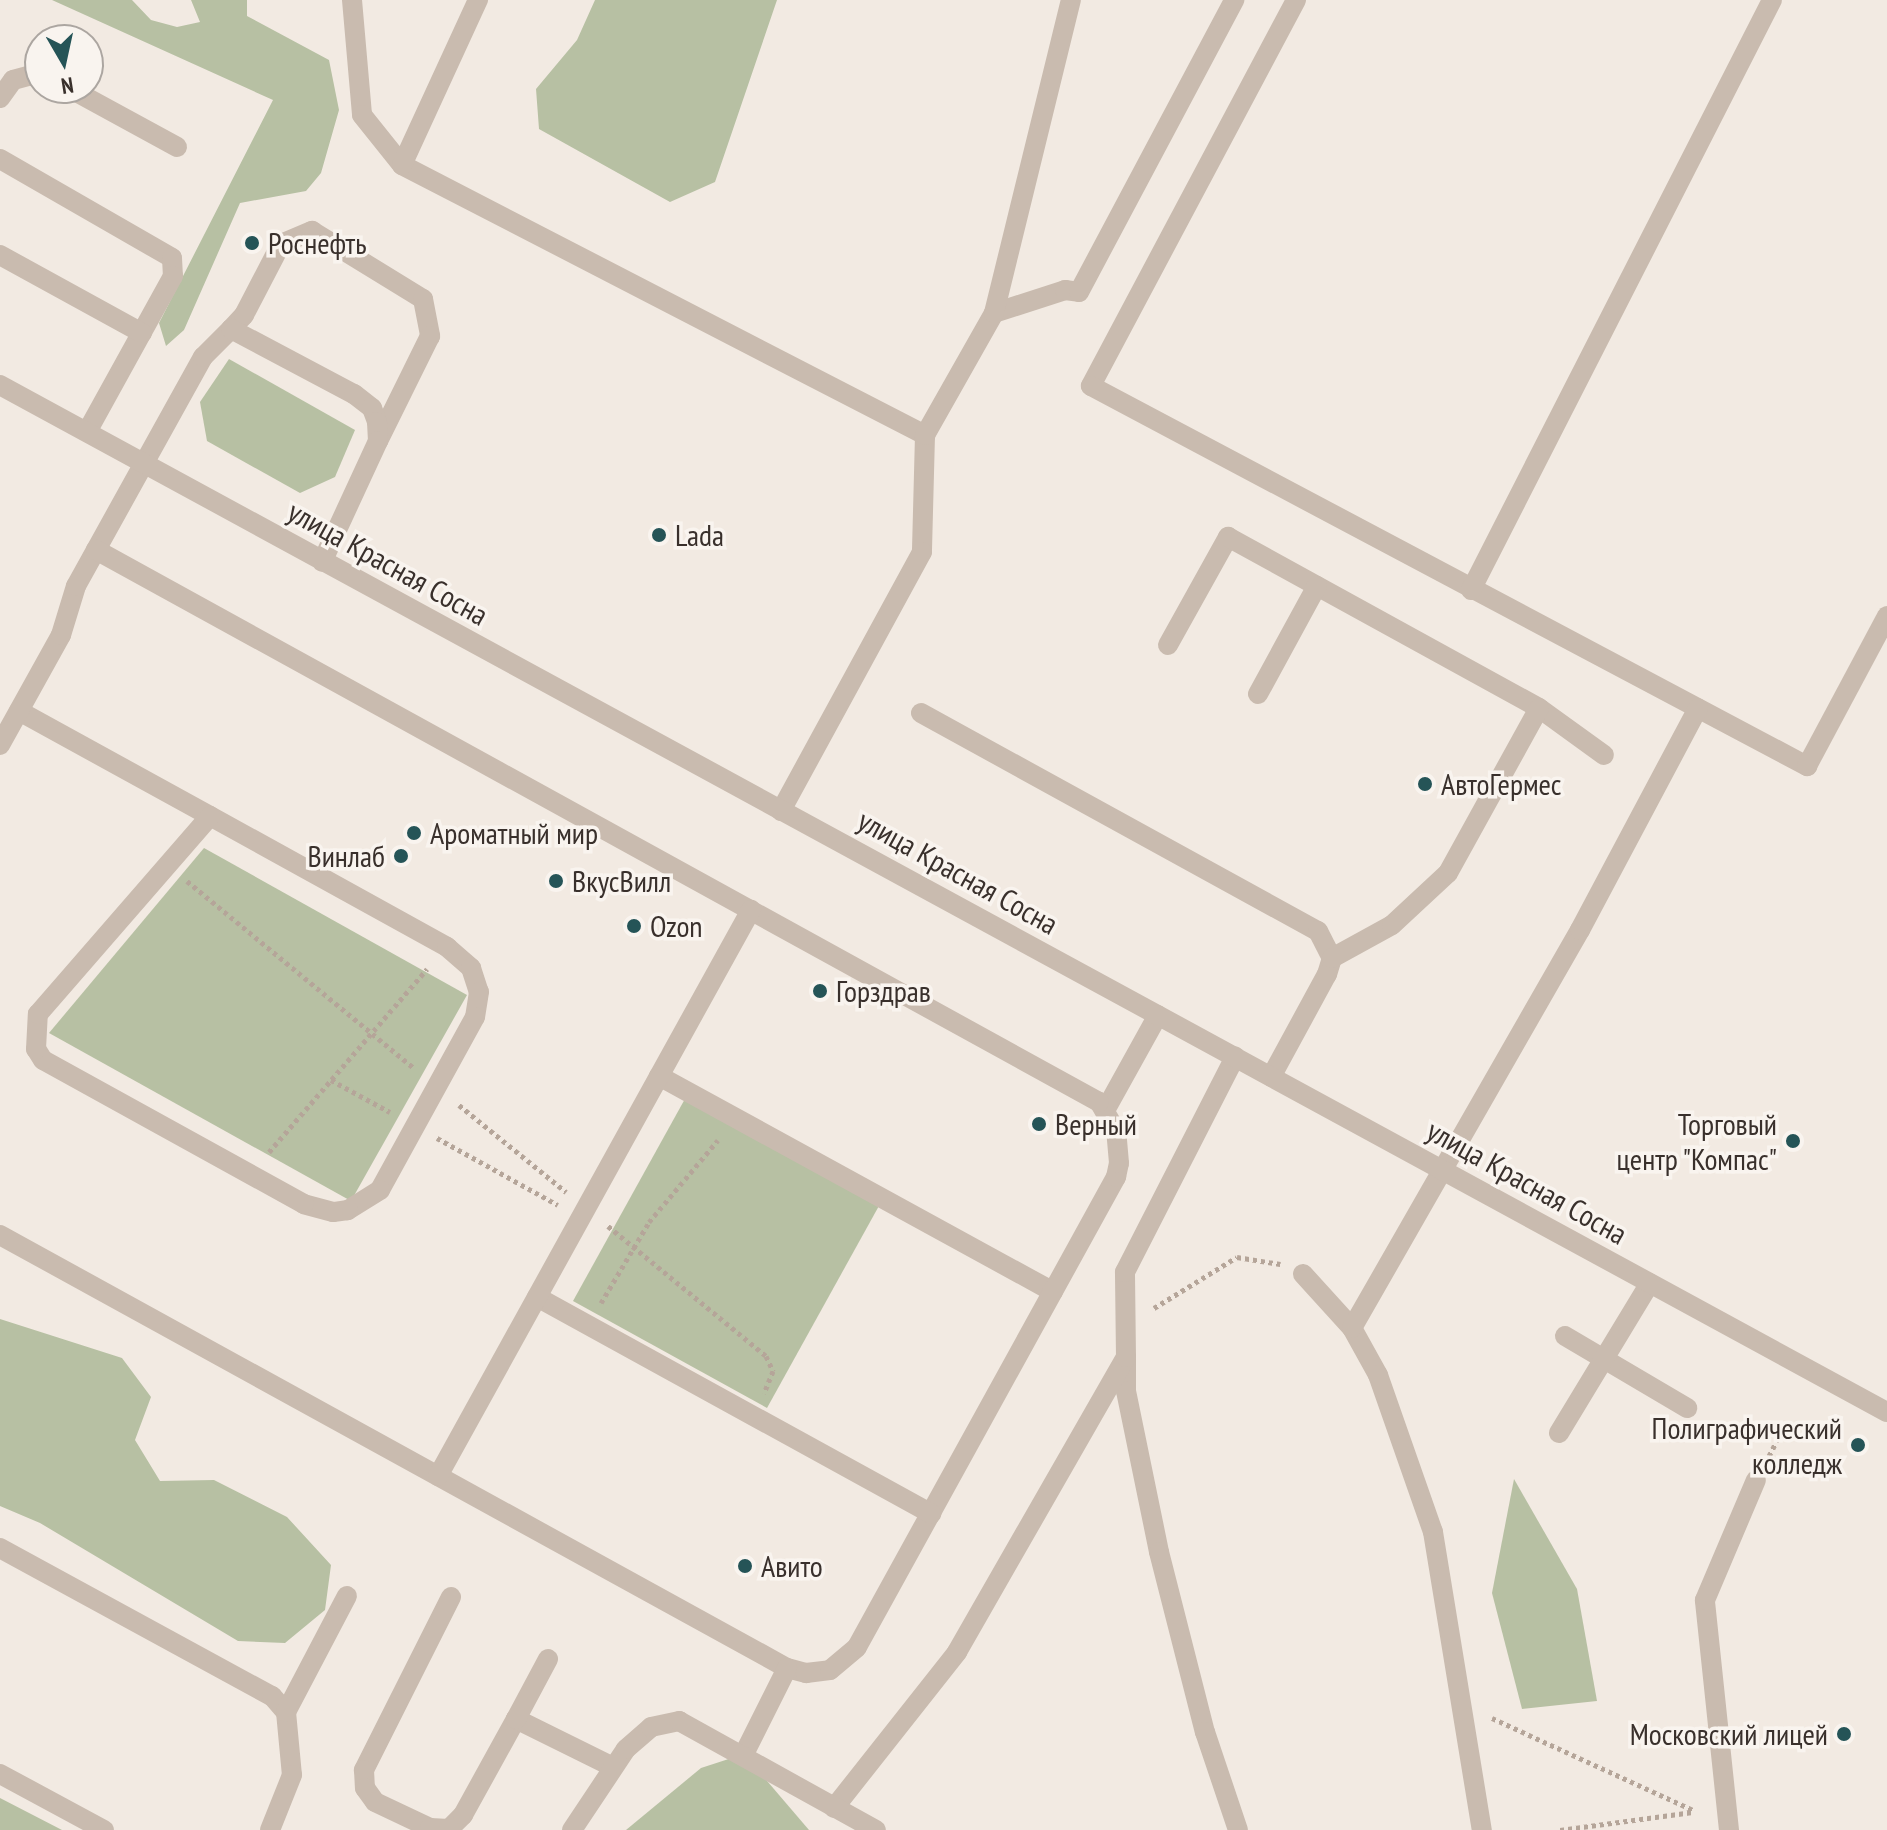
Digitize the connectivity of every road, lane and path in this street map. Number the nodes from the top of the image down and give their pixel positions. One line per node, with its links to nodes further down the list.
1 (352, 0): 12 (street)
2 (478, 0): 12 (street)
3 (1071, 0): 14 (street)
4 (1234, 0): 14 (street)
5 (1296, 0): 25 (street)
6 (1772, 0): 25 (street)
7 (24, 77): 8 (street)
8 (0, 98)
9 (98, 104): 10 (street)
10 (177, 147)
11 (0, 159): 16 (street)
12 (402, 165): 19 (street)
13 (0, 255): 16 (street)
14 (994, 313): 19 (street)
15 (231, 329): 20 (street); 20 (street); 21 (street)
16 (142, 333): 18 (street)
17 (0, 385): 18 (street, улица Красная Сосна)
18 (87, 432): 21 (street, улица Красная Сосна)
19 (925, 435): 35 (street)
20 (378, 441): 23 (street)
21 (144, 463): 22 (street); 23 (street, улица Красная Сосна)
22 (96, 550): 31 (street); 38 (street)
23 (322, 562): 35 (street, улица Красная Сосна)
24 (1317, 586): 27 (street); 28 (street); 29 (street)
25 (1471, 590): 30 (street)
26 (1887, 616): 30 (street)
27 (1168, 645)
28 (1258, 694)
29 (1539, 708): 34 (street); 40 (street)
30 (1698, 708): 51 (street)
31 (19, 711): 33 (street); 36 (street)
32 (921, 713): 40 (street)
33 (0, 745)
34 (1604, 755)
35 (781, 811): 41 (street, улица Красная Сосна)
36 (210, 816): 37 (street); 39 (street)
37 (167, 865): 42 (path); 52 (street)
38 (751, 910): 44 (street); 48 (street)
39 (447, 947): 42 (path); 47 (street)
40 (1332, 958): 45 (street)
41 (1158, 1015): 43 (street, улица Красная Сосна); 48 (street)
42 (372, 1033): 46 (path); 47 (path)
43 (1235, 1057): 45 (street, улица Красная Сосна); 61 (street)
44 (659, 1076): 53 (street); 58 (street)
45 (1271, 1077): 51 (street, улица Красная Сосна)
46 (331, 1080): 49 (path); 52 (path)
47 (438, 1087): 49 (street); 53 (path)
48 (1107, 1107): 58 (street)
49 (415, 1126): 52 (street); 53 (path)
50 (705, 1153): 55 (path)
51 (1444, 1170): 57 (street, улица Красная Сосна); 62 (street)
52 (250, 1174)
53 (583, 1213): 55 (path); 59 (street)
54 (0, 1235): 70 (street)
55 (633, 1246): 60 (path); 68 (path)
56 (1303, 1274): 61 (path); 62 (street)
57 (1650, 1283): 65 (street); 67 (street, улица Красная Сосна)
58 (1053, 1292): 72 (street)
59 (537, 1297): 60 (street); 70 (street)
60 (589, 1326): 68 (street)
61 (1125, 1328): 64 (street)
62 (1352, 1328): 78 (street)
63 (1565, 1336): 65 (street)
64 (1126, 1357): 84 (street); 91 (street)
65 (1604, 1359): 66 (street); 69 (street)
66 (1687, 1408)
67 (1887, 1412)
68 (752, 1415): 72 (street)
69 (1559, 1433)
70 (438, 1476): 77 (street)
71 (1756, 1480): 86 (street)
72 (931, 1514): 77 (street)
73 (0, 1548): 79 (street)
74 (347, 1596): 79 (street)
75 (451, 1597): 80 (street)
76 (548, 1659): 80 (street)
77 (787, 1668): 81 (street)
78 (1462, 1704): 85 (path); 92 (street)
79 (286, 1712): 88 (street)
80 (516, 1719): 82 (street)
81 (744, 1754): 82 (street); 84 (street)
82 (611, 1766): 89 (street)
83 (0, 1774): 87 (street)
84 (834, 1808): 90 (street)
85 (1695, 1811): 86 (path); 93 (path)
86 (1728, 1820)
87 (104, 1830)
88 (270, 1830)
89 (572, 1830)
90 (876, 1830)
91 (1238, 1830)
92 (1482, 1830)
93 (1560, 1830)

